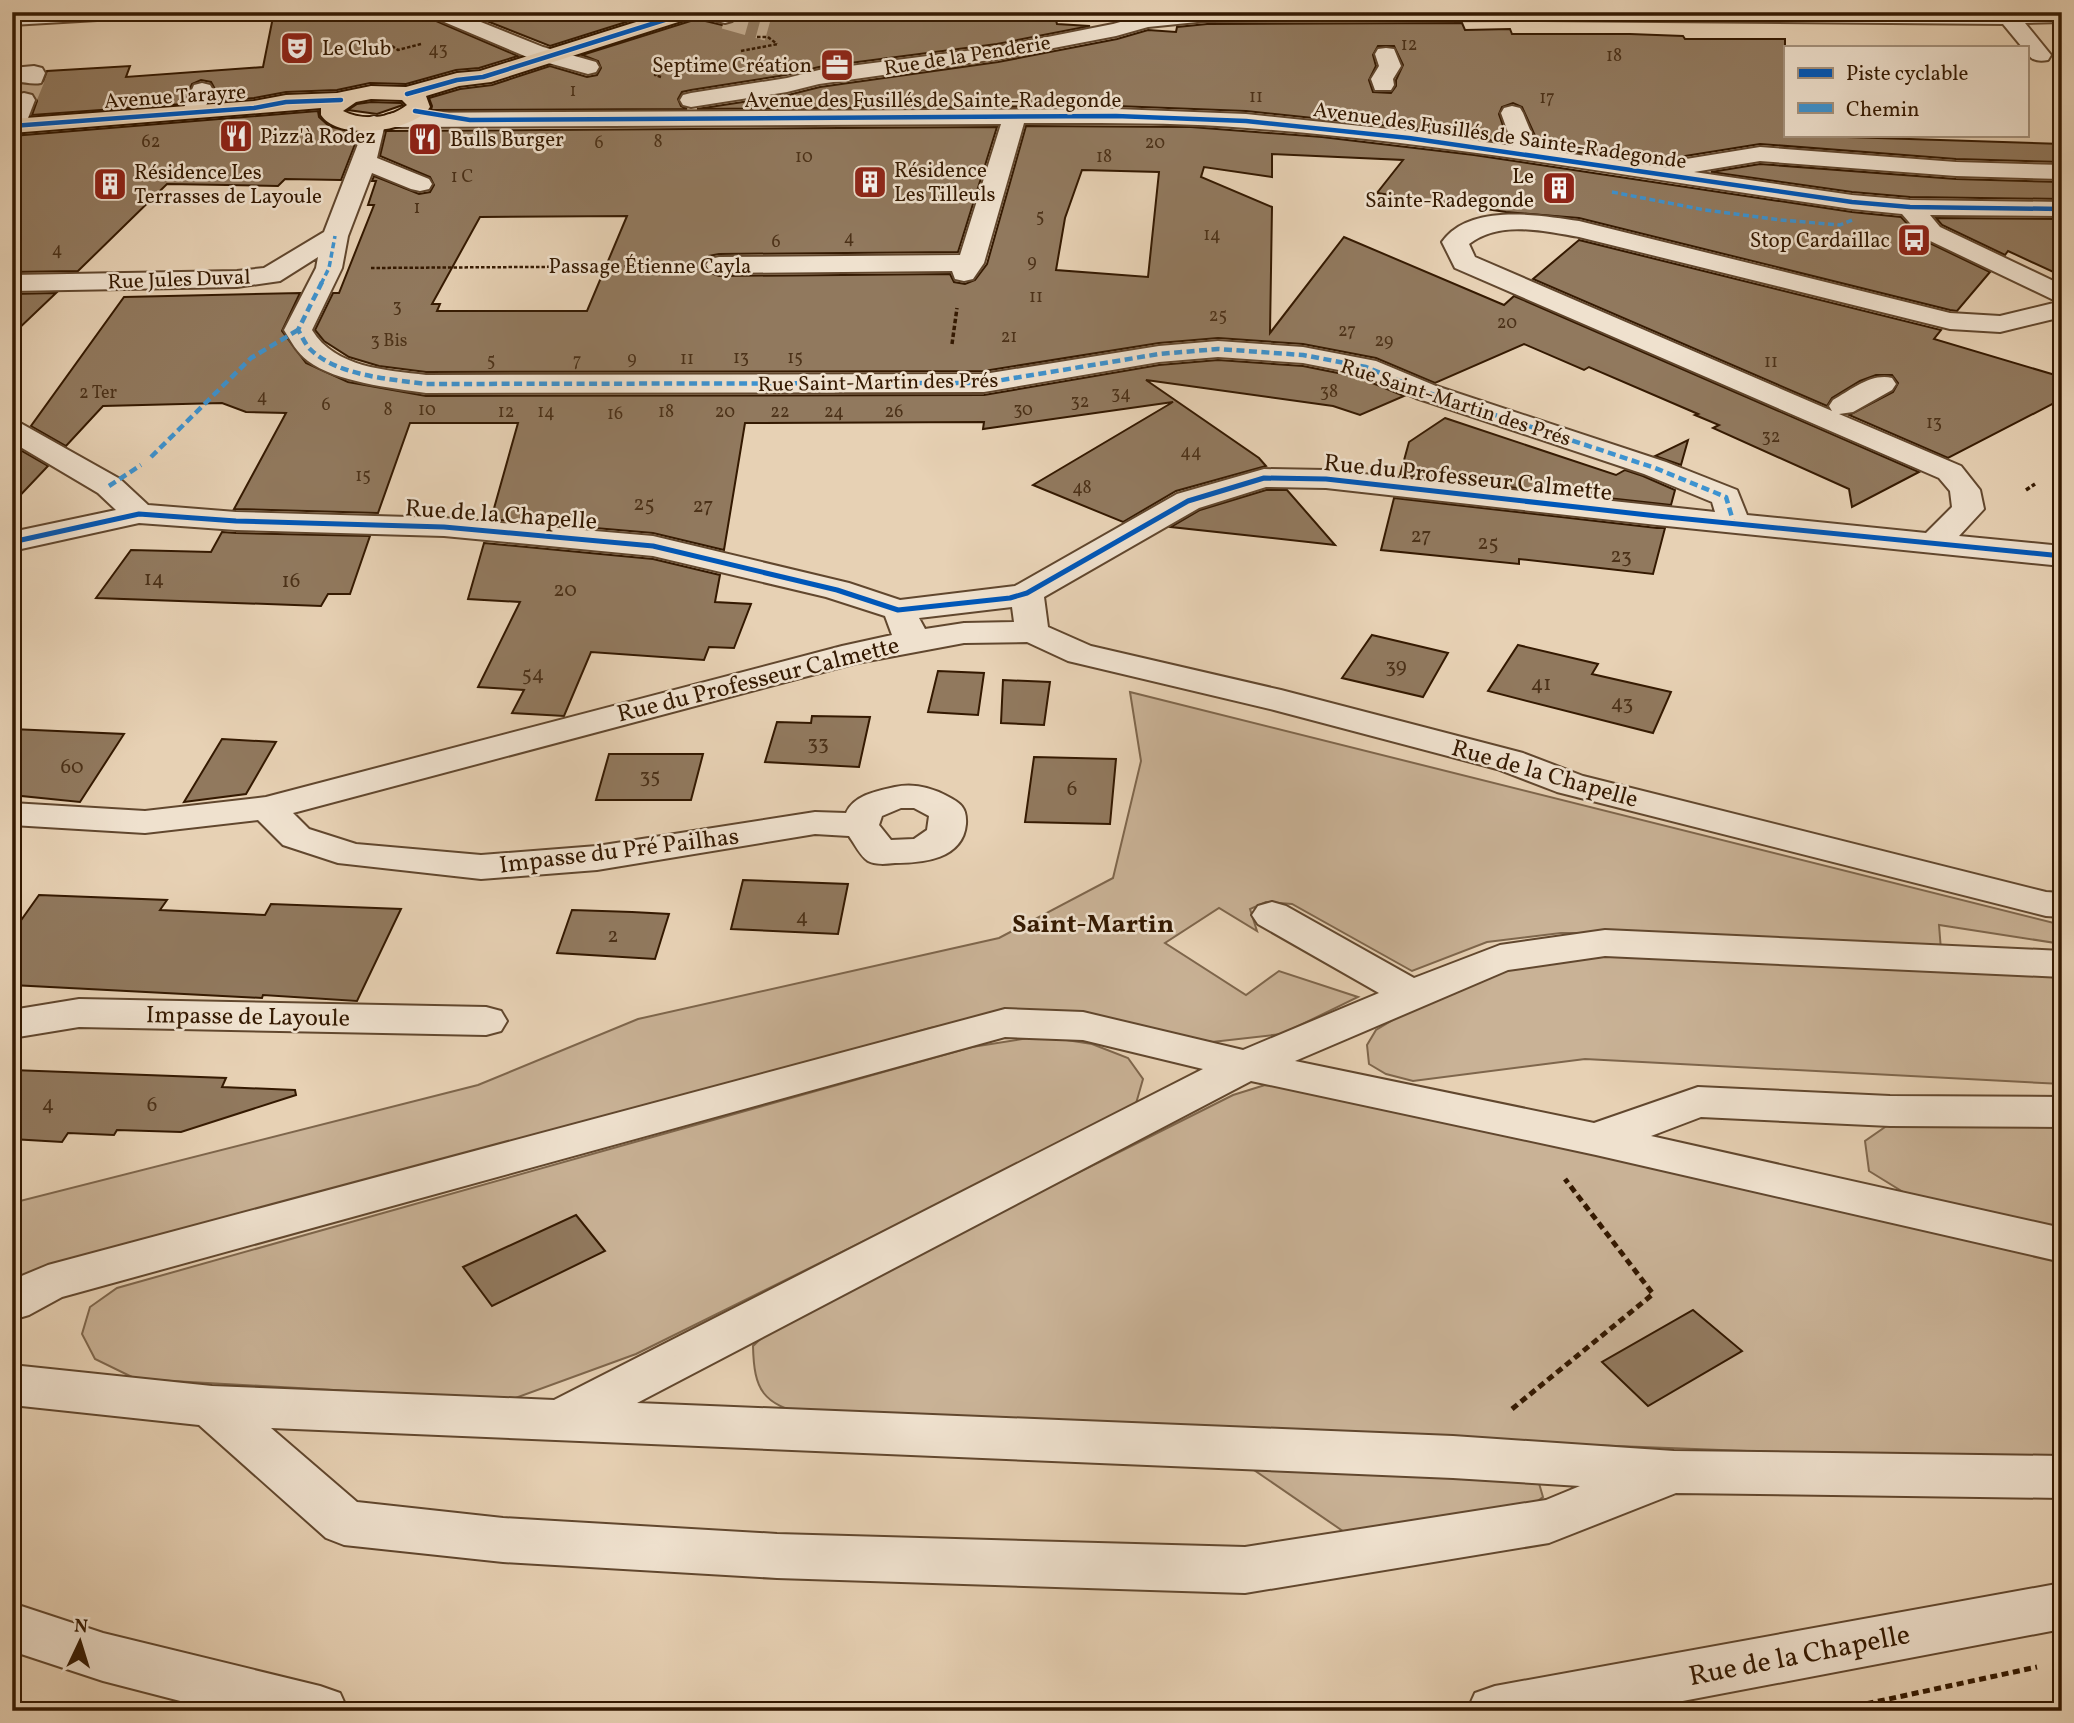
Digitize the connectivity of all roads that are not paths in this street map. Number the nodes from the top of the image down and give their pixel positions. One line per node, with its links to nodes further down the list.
1 (131, 12): 11 (street)
2 (437, 12): 14 (street)
3 (690, 12): 14 (main road)
4 (704, 12): 9 (street)
5 (1898, 15): 6 (street, Rue de la Penderie); 10 (street, Rue de la Penderie)
6 (1954, 15): 7 (street, Rue de la Penderie)
7 (2009, 16): 8 (street, Rue de la Penderie); 13 (street)
8 (2062, 16)
9 (726, 17)
10 (1138, 17): 25 (street, Rue de la Penderie)
11 (12, 19)
12 (1386, 54): 16 (street)
13 (2040, 55)
14 (549, 57): 15 (street); 19 (main road)
15 (581, 69)
16 (1383, 85)
17 (202, 90): 21 (street)
18 (34, 100): 27 (street)
19 (414, 103): 20 (main road); 24 (street, Avenue des Fusillés de Sainte-Radegonde); 26 (main road)
20 (337, 108): 21 (main road, Avenue Tarayre); 26 (main road)
21 (193, 112): 27 (main road, Avenue Tarayre)
22 (1512, 113): 28 (street)
23 (1014, 117): 25 (street, Avenue des Fusillés de Sainte-Radegonde); 28 (street, Avenue des Fusillés de Sainte-Radegonde); 36 (street, Passage Étienne Cayla)
24 (470, 120): 25 (street, Avenue des Fusillés de Sainte-Radegonde); 26 (street, Avenue des Fusillés de Sainte-Radegonde)
25 (633, 120)
26 (384, 121): 29 (street, Rue Saint-Martin des Prés)
27 (21, 125)
28 (1528, 155): 31 (street, Avenue des Fusillés de Sainte-Radegonde)
29 (364, 161): 32 (street); 35 (street, Rue Saint-Martin des Prés)
30 (2062, 172): 31 (street)
31 (1667, 176): 33 (street, Avenue des Fusillés de Sainte-Radegonde)
32 (420, 184)
33 (1910, 208): 34 (street, Avenue des Fusillés de Sainte-Radegonde); 38 (street)
34 (2062, 209)
35 (335, 236): 37 (street, Rue Jules Duval); 46 (street, Rue Saint-Martin des Prés)
36 (719, 265)
37 (12, 283)
38 (2062, 295)
39 (2062, 309): 48 (street)
40 (951, 354): 41 (street)
41 (1023, 355)
42 (1882, 384): 43 (street)
43 (1816, 396)
44 (12, 430): 45 (street)
45 (139, 514): 47 (street, Rue de la Chapelle); 51 (street, Rue de la Chapelle)
46 (1734, 524): 48 (street, Rue du Professeur Calmette); 50 (street, Rue du Professeur Calmette)
47 (12, 542)
48 (1935, 542): 49 (street, Rue du Professeur Calmette)
49 (2062, 556)
50 (1027, 593): 51 (street, Rue du Professeur Calmette); 52 (street)
51 (904, 626): 52 (street, Rue de la Chapelle); 53 (street, Rue du Professeur Calmette)
52 (1032, 632): 56 (street, Rue de la Chapelle)
53 (267, 808): 54 (street, Rue du Professeur Calmette); 55 (street, Impasse du Pré Pailhas)
54 (12, 814)
55 (860, 825)
56 (2062, 905)
57 (1272, 915): 59 (street)
58 (2062, 964): 59 (street)
59 (1412, 996): 62 (street)
60 (486, 1021): 61 (street, Impasse de Layoule)
61 (12, 1024)
62 (1247, 1065): 64 (street); 66 (street); 69 (street)
63 (2062, 1111): 64 (street)
64 (1596, 1139): 65 (street)
65 (2062, 1245)
66 (12, 1302)
67 (12, 1385): 68 (street)
68 (212, 1406): 69 (street); 70 (street)
69 (558, 1421): 70 (street)
70 (1674, 1472): 71 (street)
71 (2062, 1477)
72 (2062, 1606): 75 (street, Rue de la Chapelle)
73 (12, 1627): 74 (street)
74 (320, 1711)
75 (1495, 1711)

